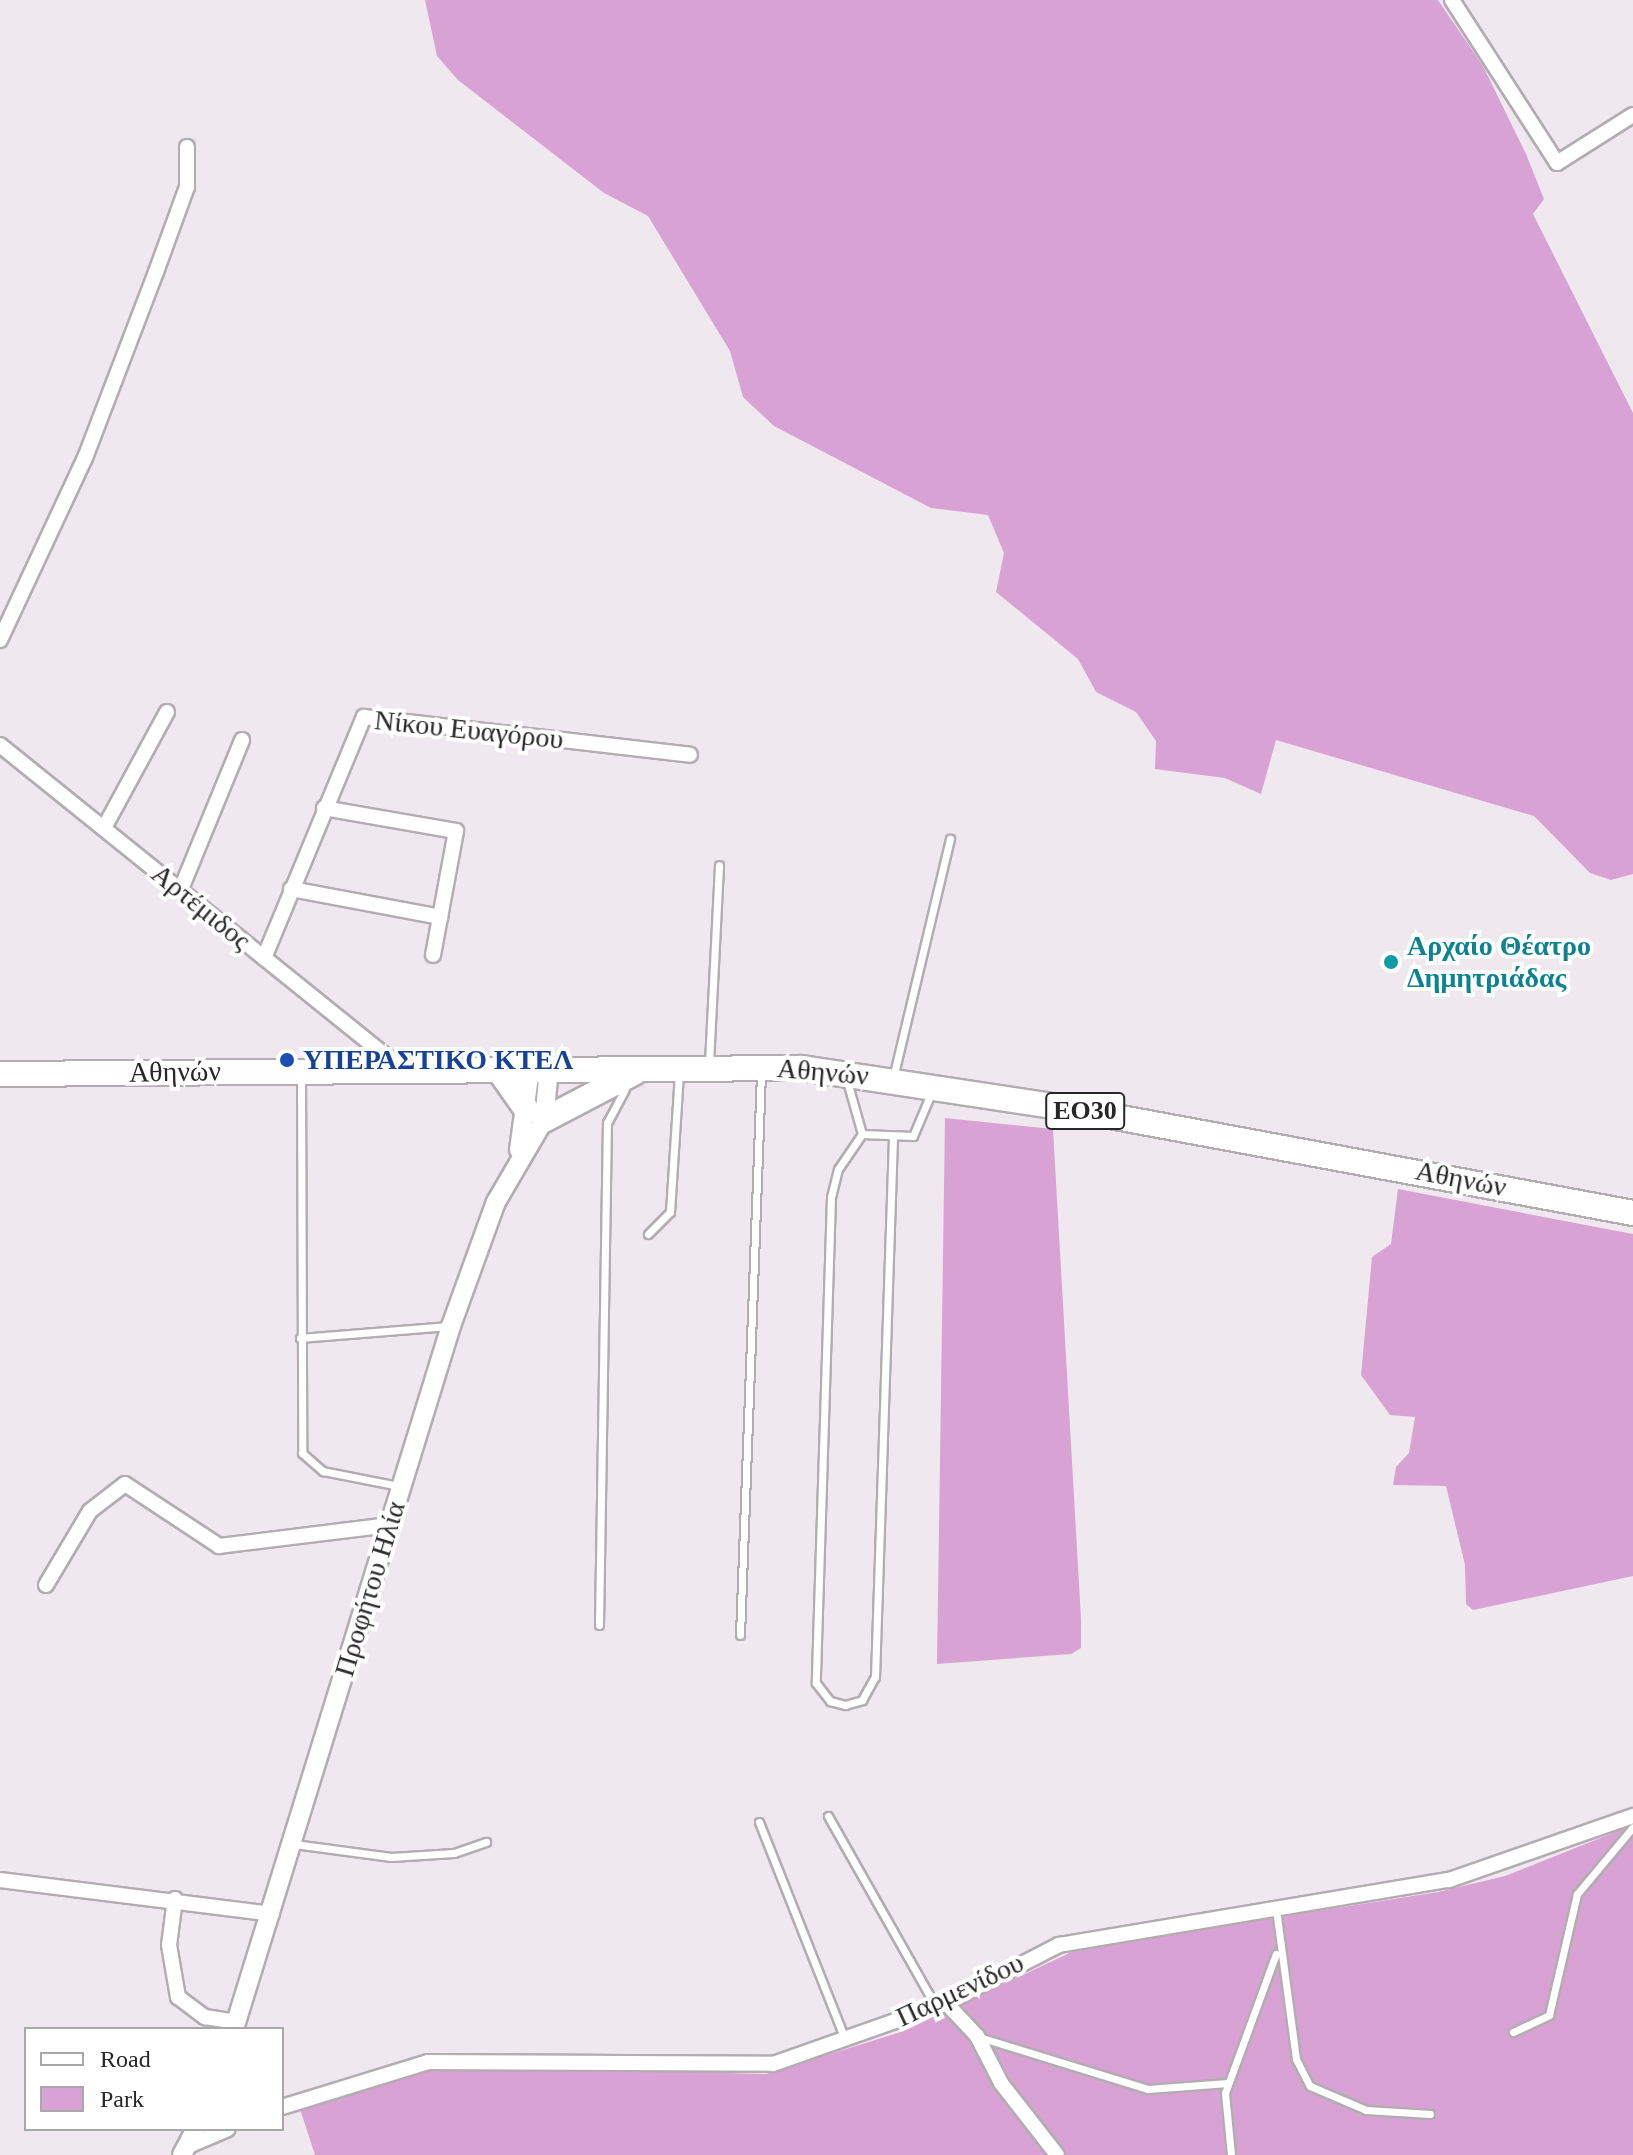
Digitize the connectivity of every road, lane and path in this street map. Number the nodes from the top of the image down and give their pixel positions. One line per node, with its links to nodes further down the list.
1 (1452, 0): 2 (street)
2 (1633, 115)
3 (187, 147): 4 (street)
4 (0, 640)
5 (167, 712): 10 (street)
6 (242, 740): 13 (street)
7 (0, 745): 10 (street, Αρτέμιδος)
8 (690, 755): 9 (street, Νίκου Ευαγόρου)
9 (324, 808): 14 (street, Νίκου Ευαγόρου); 15 (street)
10 (104, 828): 13 (street, Αρτέμιδος)
11 (950, 839): 28 (lane)
12 (719, 865): 18 (lane)
13 (181, 889): 17 (street, Αρτέμιδος)
14 (291, 889): 15 (street); 17 (street, Νίκου Ευαγόρου)
15 (440, 917): 16 (street)
16 (433, 955)
17 (264, 958): 22 (street, Αρτέμιδος)
18 (709, 1066): 19 (main road, Αθηνών / ΕΟ30); 20 (main road, Αθηνών / ΕΟ30)
19 (762, 1066): 26 (main road, Αθηνών / ΕΟ30); 41 (lane)
20 (680, 1067): 21 (main road, Αθηνών / ΕΟ30); 34 (lane)
21 (648, 1068): 24 (main road, Αθηνών / ΕΟ30); 30 (main road); 40 (lane)
22 (402, 1069): 23 (main road, Αθηνών / ΕΟ30); 25 (main road, Αθηνών / ΕΟ30)
23 (498, 1069): 24 (main road, Αθηνών / ΕΟ30); 30 (main road)
24 (540, 1069): 30 (street)
25 (301, 1071): 27 (main road, Αθηνών / ΕΟ30); 36 (lane)
26 (845, 1072): 28 (main road, Αθηνών / ΕΟ30); 31 (lane)
27 (0, 1074)
28 (893, 1078): 29 (main road, Αθηνών / ΕΟ30)
29 (935, 1085): 32 (lane); 33 (main road, Αθηνών / ΕΟ30)
30 (535, 1114): 35 (street, Προφήτου Ηλία)
31 (862, 1134): 32 (lane); 32 (lane)
32 (893, 1136)
33 (1633, 1213)
34 (648, 1234)
35 (451, 1326): 36 (lane); 37 (street, Προφήτου Ηλία)
36 (300, 1338): 37 (lane)
37 (401, 1486): 38 (street, Προφήτου Ηλία)
38 (389, 1525): 39 (street); 47 (street, Προφήτου Ηλία)
39 (46, 1585)
40 (599, 1625)
41 (740, 1635)
42 (828, 1816): 53 (lane)
43 (1633, 1816): 50 (street, Παρμενίδου)
44 (759, 1822): 57 (lane)
45 (1633, 1827): 55 (lane)
46 (486, 1842): 47 (lane)
47 (294, 1844): 51 (street, Προφήτου Ηλία)
48 (0, 1880): 49 (street)
49 (175, 1899): 51 (street); 54 (street)
50 (1276, 1907): 52 (lane); 53 (street, Παρμενίδου)
51 (272, 1914): 54 (street, Προφήτου Ηλία)
52 (1278, 1948): 58 (lane); 60 (lane)
53 (941, 2005): 56 (street); 57 (street, Παρμενίδου)
54 (236, 2026)
55 (1513, 2032)
56 (977, 2036): 58 (lane); 63 (street)
57 (845, 2039): 59 (street, Παρμενίδου)
58 (1228, 2083): 64 (lane)
59 (284, 2106)
60 (1430, 2114)
61 (222, 2131): 62 (street)
62 (189, 2143)
63 (1057, 2155)
64 (1231, 2155)

